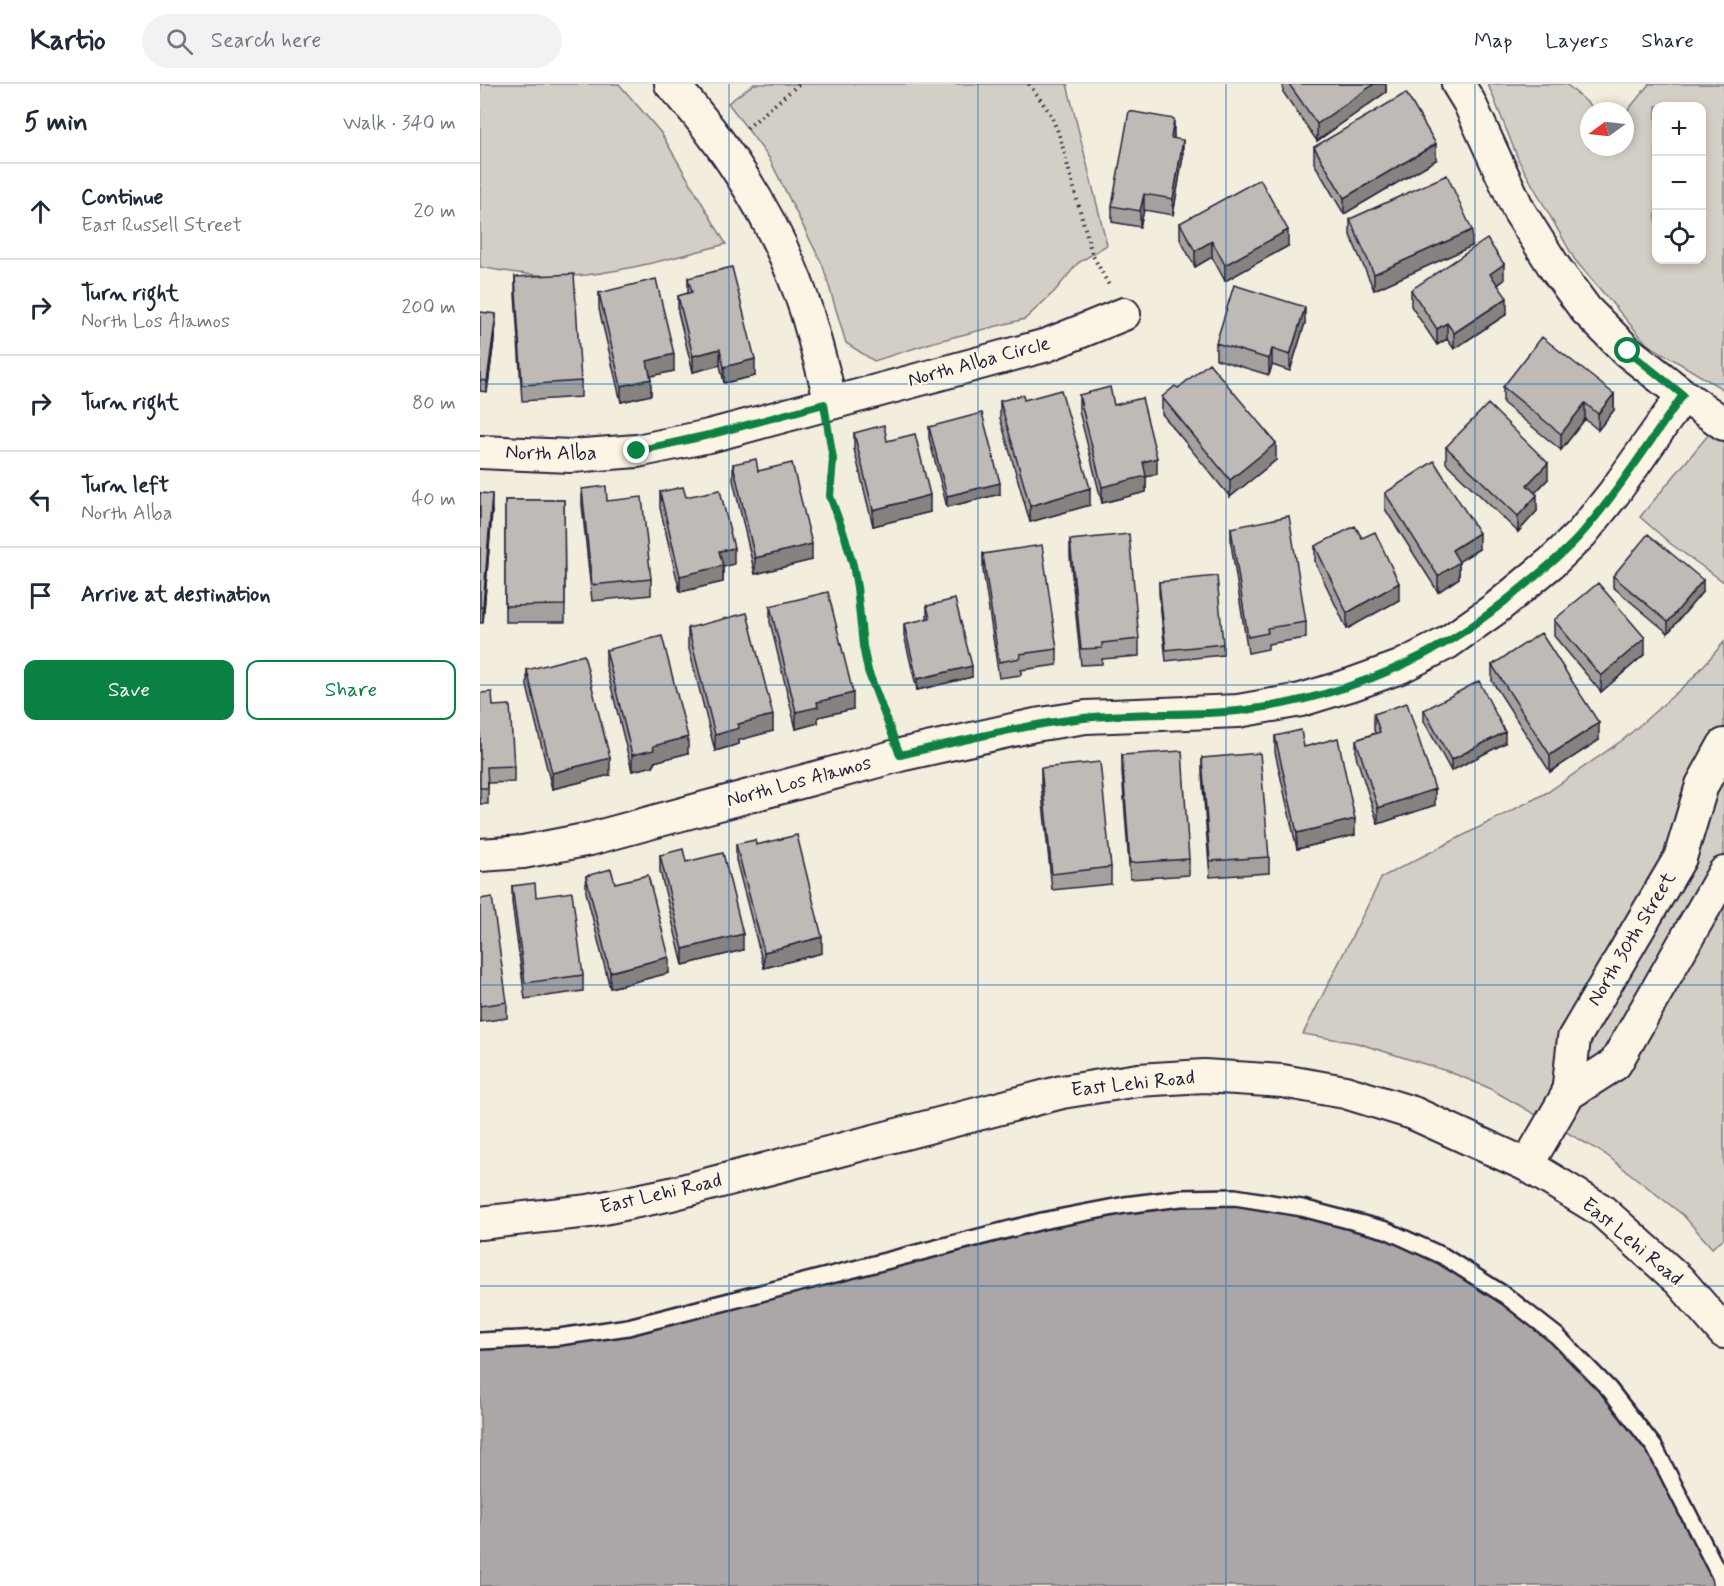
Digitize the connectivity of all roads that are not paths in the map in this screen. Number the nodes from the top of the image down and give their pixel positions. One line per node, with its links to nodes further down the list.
1 (671, 84): 5 (street)
2 (1458, 84): 4 (street)
3 (1124, 314): 5 (street, North Alba Circle)
4 (1683, 395): 6 (street); 10 (street, North Los Alamos)
5 (828, 403): 7 (street, North Alba)
6 (1724, 424)
7 (480, 452)
8 (1724, 745): 9 (street, North 30th Street)
9 (1713, 791): 12 (street, North 30th Street)
10 (480, 855)
11 (1724, 873): 12 (street, North 30th Street)
12 (1568, 1094): 13 (street, North 30th Street)
13 (1527, 1165): 14 (street, East Lehi Road); 15 (street, East Lehi Road)
14 (480, 1223)
15 (1724, 1332)
16 (480, 1341): 17 (lane)
17 (1722, 1586)

